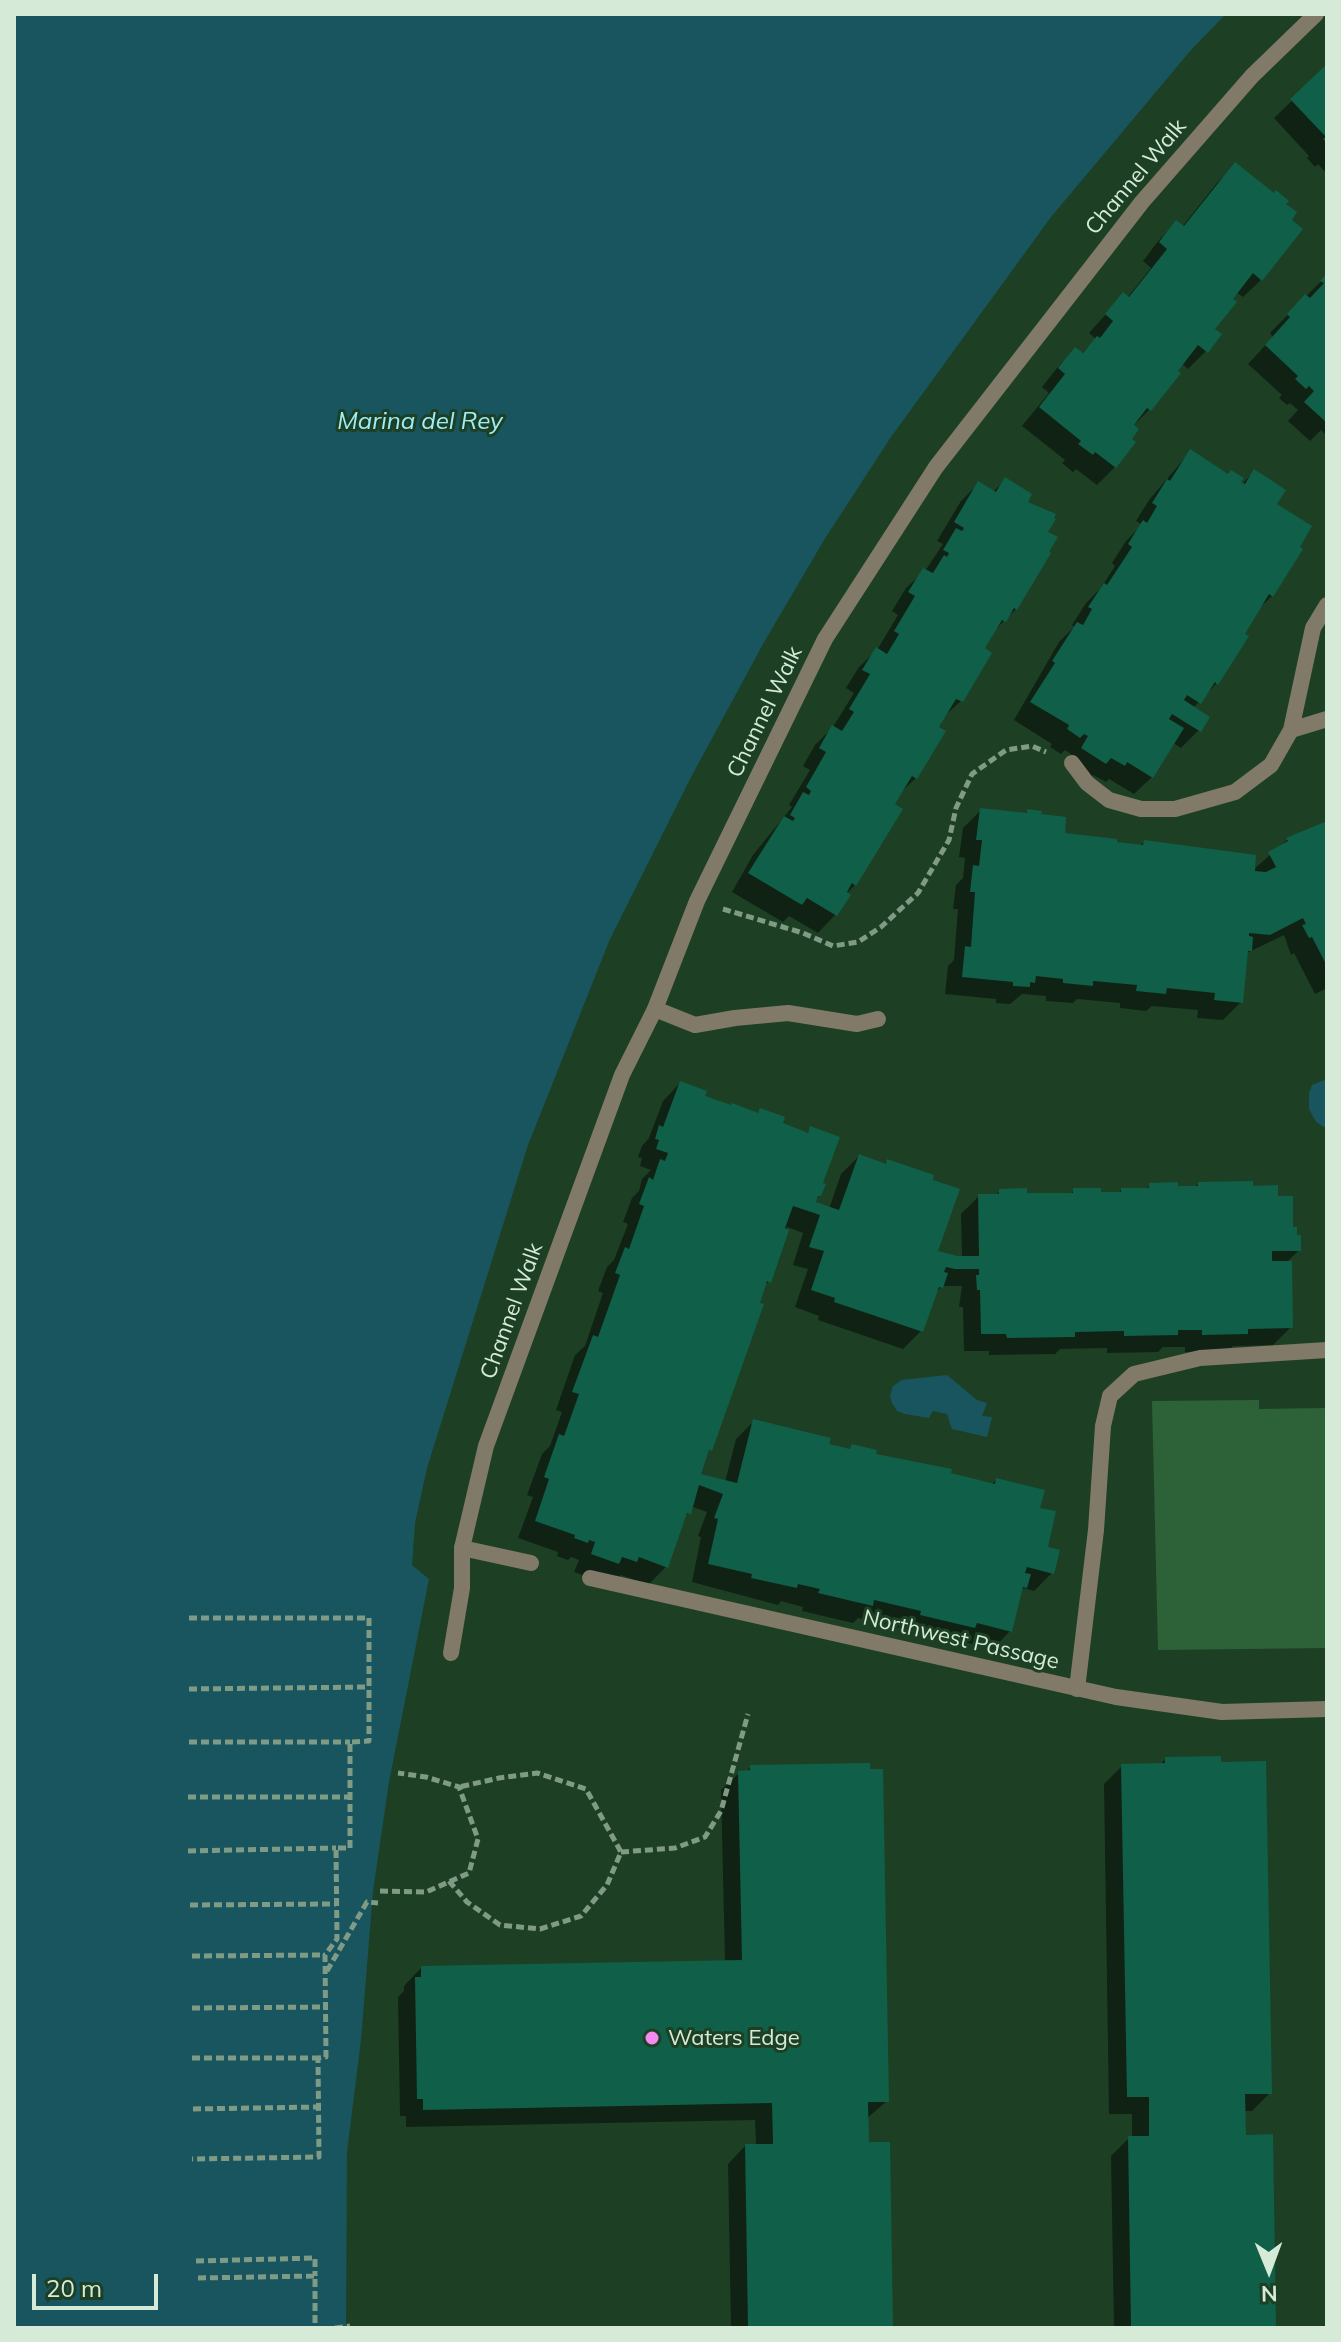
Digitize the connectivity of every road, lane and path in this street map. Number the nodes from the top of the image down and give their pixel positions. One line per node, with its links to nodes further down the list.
1 (1316, 14): 6 (street, Channel Walk)
2 (1327, 605): 4 (street)
3 (1327, 719): 4 (street)
4 (1291, 730): 5 (street)
5 (1072, 763): 6 (path)
6 (697, 901): 7 (street, Channel Walk)
7 (655, 1009): 8 (street); 10 (street, Channel Walk)
8 (878, 1019)
9 (1327, 1350): 17 (street)
10 (462, 1548): 11 (street); 14 (street, Channel Walk)
11 (531, 1563)
12 (590, 1578): 17 (street, Northwest Passage)
13 (189, 1618): 15 (path)
14 (451, 1653)
15 (368, 1687): 16 (path); 21 (path)
16 (189, 1689)
17 (1077, 1689): 18 (street, Northwest Passage)
18 (1327, 1709)
19 (748, 1714): 28 (path)
20 (189, 1742): 21 (path)
21 (350, 1742): 25 (path)
22 (398, 1773): 23 (path)
23 (459, 1787): 28 (path); 29 (path)
24 (188, 1797): 25 (path)
25 (350, 1797): 26 (path)
26 (336, 1848): 27 (path); 32 (path)
27 (188, 1851)
28 (621, 1852): 29 (path)
29 (449, 1881): 30 (path)
30 (380, 1891)
31 (378, 1903): 36 (path)
32 (336, 1904): 33 (path); 34 (path)
33 (190, 1905)
34 (325, 1955): 35 (path); 36 (path)
35 (192, 1956)
36 (325, 1974): 37 (path)
37 (326, 2007): 38 (path); 40 (path)
38 (192, 2008)
39 (192, 2058): 40 (path)
40 (318, 2058): 41 (path)
41 (319, 2107): 42 (path); 43 (path)
42 (193, 2109)
43 (192, 2159)
44 (196, 2261): 45 (path)
45 (315, 2276): 46 (path); 48 (path)
46 (198, 2278)
47 (350, 2326): 49 (path)
48 (315, 2328)
49 (335, 2328)

